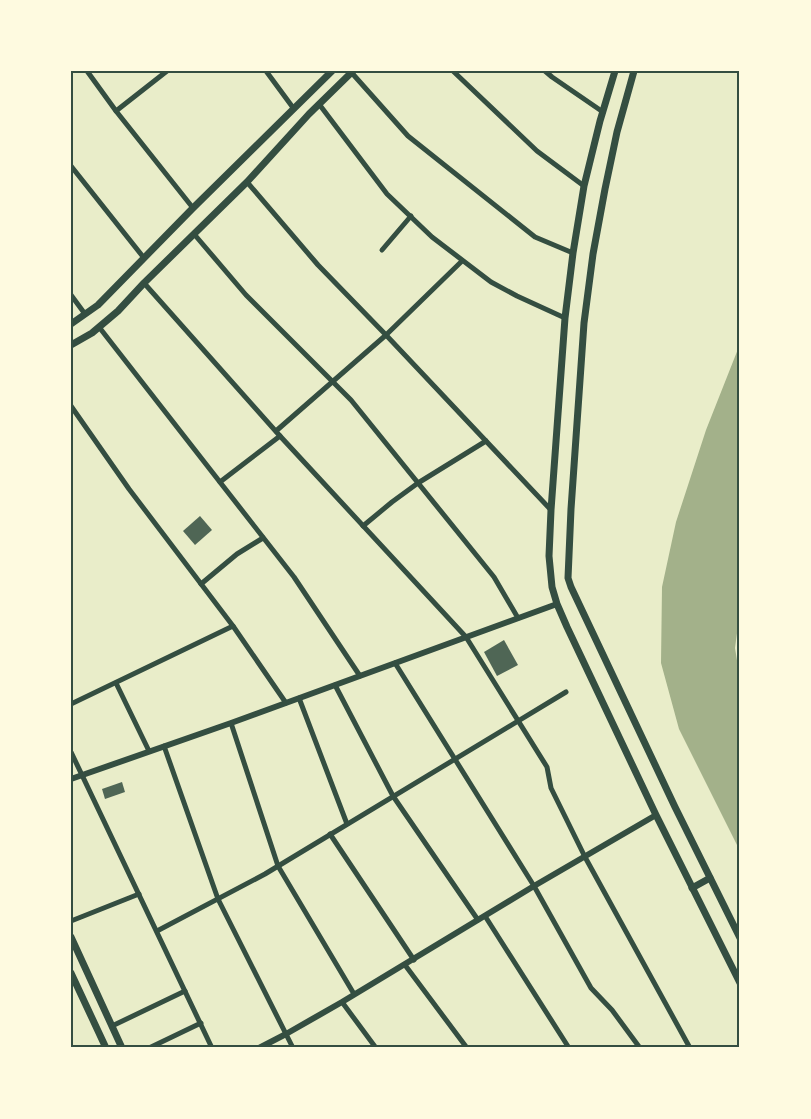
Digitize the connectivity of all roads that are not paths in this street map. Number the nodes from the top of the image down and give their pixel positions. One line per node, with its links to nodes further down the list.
1 (87, 71): 12 (street)
2 (167, 71): 12 (street)
3 (266, 71): 11 (street)
4 (332, 71): 11 (main road)
5 (453, 71): 16 (street)
6 (545, 71): 13 (street)
7 (615, 71): 13 (main road)
8 (634, 71): 69 (main road)
9 (352, 72): 10 (main road); 21 (street)
10 (319, 104): 15 (main road); 18 (street)
11 (294, 109): 17 (main road)
12 (116, 111): 17 (street)
13 (603, 112): 16 (main road)
14 (71, 166): 22 (street)
15 (246, 182): 19 (main road); 30 (street)
16 (584, 186): 21 (main road)
17 (193, 208): 22 (main road)
18 (410, 216): 20 (street); 23 (street)
19 (194, 234): 24 (main road); 32 (street)
20 (382, 250)
21 (573, 253): 27 (main road)
22 (144, 258): 26 (main road)
23 (462, 261): 27 (street); 30 (street)
24 (144, 283): 29 (main road); 34 (street)
25 (71, 295): 26 (street)
26 (85, 314): 28 (main road)
27 (565, 318): 39 (main road)
28 (71, 324)
29 (99, 327): 31 (main road); 37 (street)
30 (386, 335): 32 (street); 36 (street)
31 (71, 345)
32 (332, 381): 34 (street); 38 (street)
33 (71, 406): 42 (street)
34 (276, 431): 35 (street)
35 (280, 436): 37 (street); 40 (street)
36 (486, 441): 38 (street); 39 (street)
37 (220, 482): 41 (street)
38 (418, 483): 40 (street); 44 (street)
39 (551, 510): 43 (main road)
40 (363, 526): 46 (street)
41 (263, 538): 42 (street); 48 (street)
42 (201, 584): 45 (street)
43 (557, 604): 44 (street); 64 (main road)
44 (518, 618): 46 (street)
45 (232, 626): 49 (street); 53 (street)
46 (466, 637): 47 (street); 55 (street)
47 (395, 663): 48 (street); 60 (street)
48 (360, 676): 50 (street)
49 (116, 683): 54 (street); 59 (street)
50 (334, 685): 52 (street); 63 (street)
51 (566, 692): 55 (street)
52 (299, 698): 53 (street); 65 (street)
53 (286, 703): 56 (street)
54 (71, 704)
55 (518, 721): 60 (street); 67 (street)
56 (231, 723): 57 (street); 68 (street)
57 (164, 746): 59 (street); 73 (street)
58 (71, 752): 61 (street)
59 (149, 752): 61 (street)
60 (454, 759): 63 (street); 70 (street)
61 (82, 775): 62 (street); 72 (street)
62 (71, 779)
63 (393, 796): 65 (street); 75 (street)
64 (656, 815): 67 (street); 71 (main road)
65 (347, 824): 66 (street)
66 (330, 834): 68 (street); 80 (street)
67 (585, 857): 70 (street); 101 (street)
68 (278, 866): 73 (street); 86 (street)
69 (710, 878): 71 (main road); 79 (main road)
70 (534, 886): 74 (street); 100 (street)
71 (692, 888): 83 (main road)
72 (139, 894): 76 (street); 77 (street)
73 (218, 899): 77 (street); 90 (street)
74 (485, 916): 75 (street); 99 (street)
75 (478, 920): 80 (street)
76 (71, 921)
77 (156, 931): 85 (street)
78 (71, 936): 89 (main road)
79 (740, 938)
80 (414, 960): 81 (street)
81 (405, 965): 86 (street); 98 (street)
82 (71, 972): 84 (main road)
83 (740, 983)
84 (74, 984): 91 (main road)
85 (185, 991): 88 (street); 89 (street)
86 (354, 994): 87 (street)
87 (342, 1002): 90 (street); 97 (street)
88 (200, 1024): 93 (street); 94 (street)
89 (112, 1026): 92 (main road)
90 (286, 1034): 95 (street); 96 (street)
91 (106, 1048)
92 (122, 1048)
93 (149, 1048)
94 (212, 1048)
95 (259, 1048)
96 (293, 1048)
97 (376, 1048)
98 (467, 1048)
99 (570, 1048)
100 (640, 1048)
101 (690, 1048)

